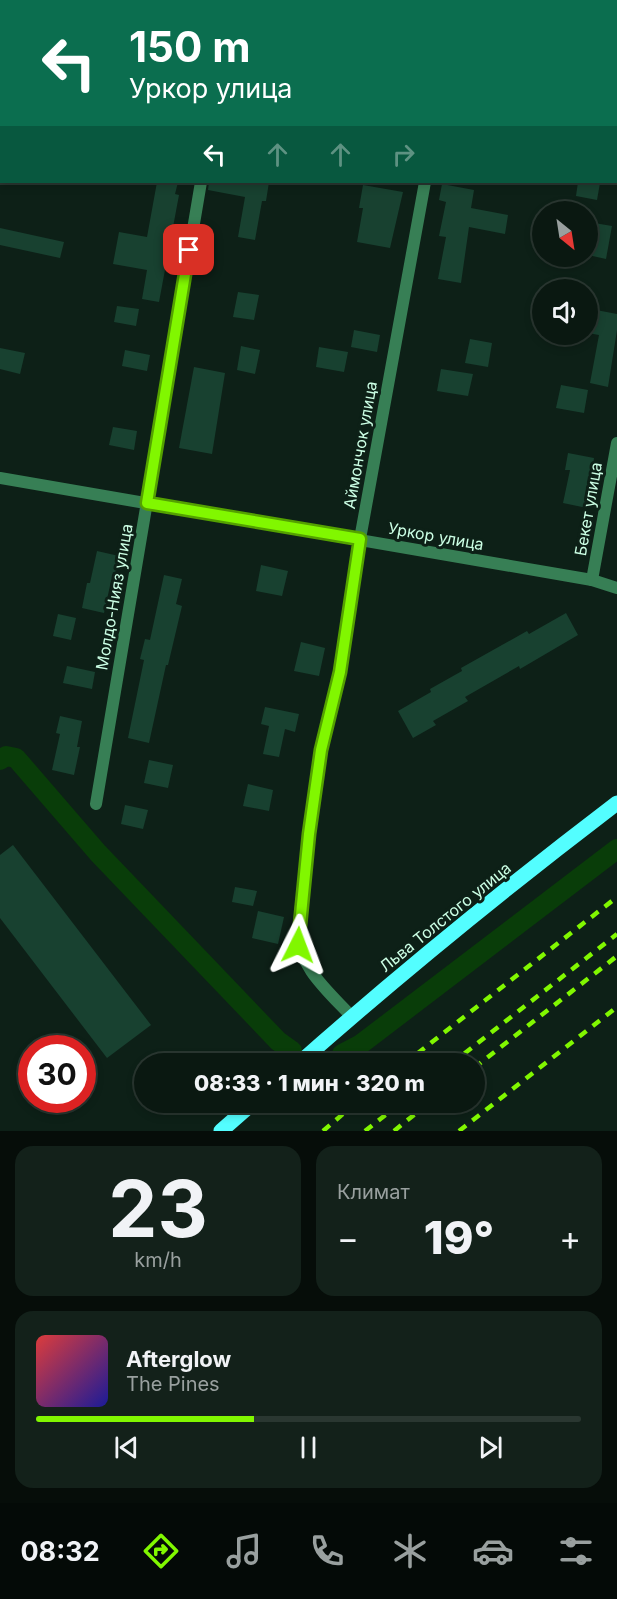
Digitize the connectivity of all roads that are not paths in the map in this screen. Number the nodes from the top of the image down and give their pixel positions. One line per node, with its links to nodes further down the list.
1 (201, 183): 5 (street, Молдо-Нияз улица)
2 (424, 183): 6 (street, Аймончок улица)
3 (617, 443): 7 (street, Бекет улица)
4 (0, 478): 5 (street, Уркор улица)
5 (147, 503): 6 (street, Уркор улица); 10 (street, Молдо-Нияз улица)
6 (360, 539): 7 (street, Уркор улица); 11 (street, Аймончок улица)
7 (592, 580): 8 (street, Уркор улица)
8 (617, 588)
9 (617, 803): 11 (main road, Льва Толстого улица)
10 (96, 804)
11 (352, 1017): 12 (main road, Льва Толстого улица)
12 (311, 1053)
13 (241, 1113): 14 (main road)
14 (221, 1131)

